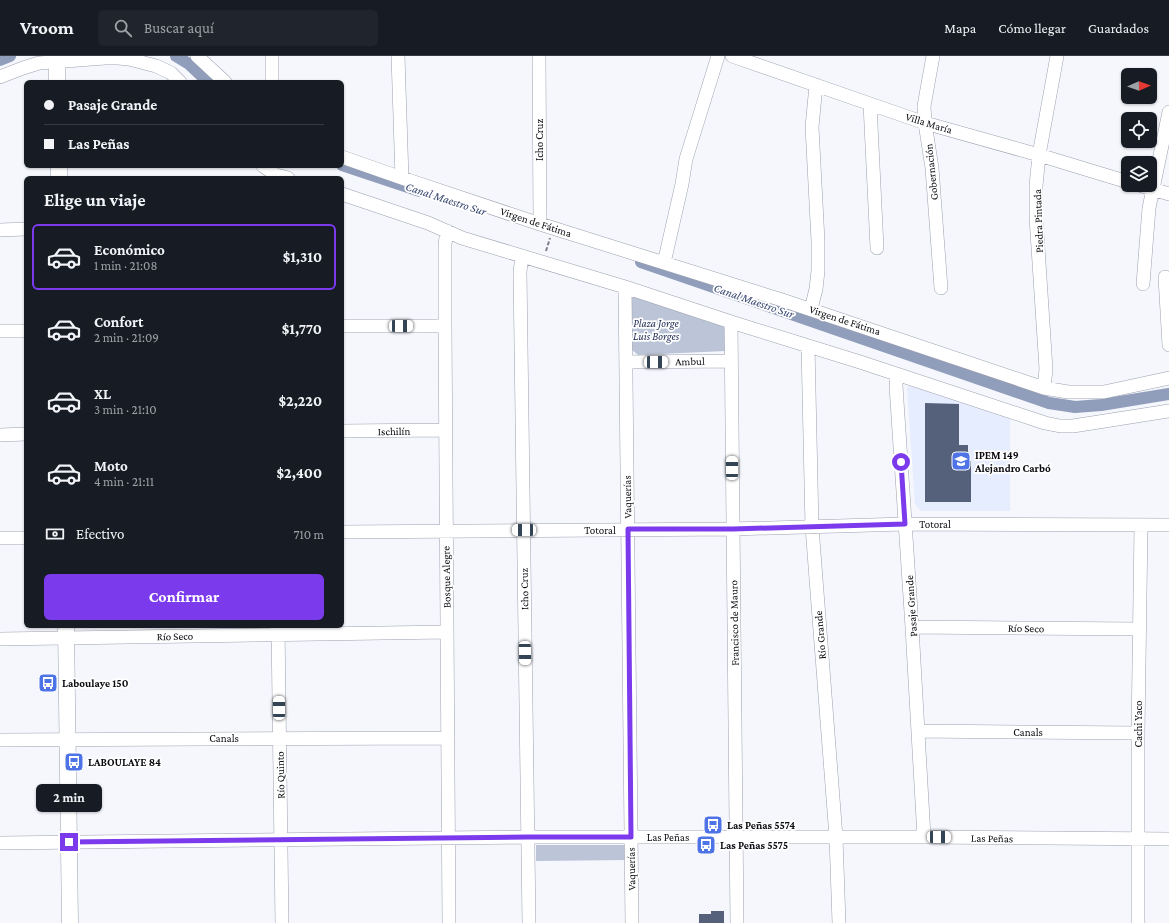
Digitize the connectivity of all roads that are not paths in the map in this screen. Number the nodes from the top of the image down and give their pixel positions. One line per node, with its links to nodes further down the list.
1 (197, 56): 14 (street)
2 (272, 56): 15 (street)
3 (398, 56): 25 (street)
4 (539, 56): 31 (street, Icho Cruz)
5 (718, 56): 37 (street)
6 (732, 56): 10 (street, Villa María)
7 (933, 56): 19 (street, Gobernación)
8 (1056, 56): 20 (street, Piedra Pintada)
9 (57, 59): 11 (street); 12 (main road); 13 (street)
10 (756, 60): 16 (street, Villa María)
11 (0, 77)
12 (57, 80)
13 (178, 80)
14 (223, 80)
15 (272, 80)
16 (816, 85): 17 (street, Villa María); 42 (street)
17 (870, 104): 19 (street, Villa María); 35 (street)
18 (1169, 112): 23 (street)
19 (926, 123): 20 (street, Villa María); 41 (street, Gobernación)
20 (1039, 155): 26 (street, Villa María); 54 (street, Piedra Pintada)
21 (344, 158): 25 (street, Virgen de Fátima)
22 (266, 168): 24 (street)
23 (1157, 170)
24 (278, 176)
25 (402, 178): 31 (street, Virgen de Fátima)
26 (1121, 180)
27 (1157, 190): 29 (street)
28 (1152, 192): 39 (street)
29 (1169, 194)
30 (344, 195): 34 (street)
31 (540, 224): 37 (street, Virgen de Fátima)
32 (24, 229): 33 (street)
33 (0, 230)
34 (447, 231): 36 (street); 45 (street, Bosque Alegre)
35 (877, 248)
36 (522, 256): 40 (street); 67 (street, Icho Cruz)
37 (664, 263): 42 (street, Virgen de Fátima)
38 (1165, 277): 48 (street)
39 (1143, 284)
40 (624, 287): 43 (street); 51 (street, Vaquerías)
41 (941, 288)
42 (811, 309): 54 (street, Virgen de Fátima)
43 (731, 322): 49 (street); 50 (street, Francisco de Mauro)
44 (344, 326): 45 (street)
45 (445, 326): 56 (street, Bosque Alegre)
46 (0, 331): 47 (street)
47 (24, 331)
48 (1169, 345)
49 (808, 346): 52 (street); 63 (street, Río Grande)
50 (731, 361): 51 (street, Ambul); 65 (street, Francisco de Mauro)
51 (626, 362): 64 (street, Vaquerías)
52 (897, 374): 55 (street); 60 (street, Pasaje Grande)
53 (1169, 378): 54 (street, Virgen de Fátima)
54 (1044, 388)
55 (1169, 411)
56 (445, 430): 57 (street, Ischilín); 66 (street, Bosque Alegre)
57 (344, 431)
58 (24, 434): 59 (street)
59 (0, 435)
60 (905, 524): 62 (street, Totoral); 63 (street, Totoral); 71 (street, Pasaje Grande)
61 (1169, 525): 62 (street, Totoral)
62 (1141, 526): 72 (street, Cachi Yaco)
63 (812, 527): 65 (street, Totoral); 86 (street, Río Grande)
64 (628, 529): 65 (street, Totoral); 67 (street, Totoral); 84 (street, Vaquerías)
65 (733, 529): 85 (street, Francisco de Mauro)
66 (446, 530): 67 (street, Totoral); 68 (street, Totoral); 75 (street, Bosque Alegre)
67 (524, 530): 83 (street, Icho Cruz)
68 (344, 532)
69 (0, 538): 70 (street)
70 (24, 538)
71 (912, 627): 72 (street, Río Seco); 77 (street, Pasaje Grande)
72 (1139, 629): 78 (street, Cachi Yaco)
73 (278, 630): 74 (street, Río Seco); 75 (street, Río Seco); 79 (street, Río Quinto)
74 (66, 632): 76 (street, Río Seco); 81 (main road)
75 (447, 632): 80 (street, Bosque Alegre)
76 (0, 639)
77 (918, 731): 78 (street, Canals); 87 (street, Pasaje Grande)
78 (1138, 733): 89 (street, Cachi Yaco)
79 (280, 738): 80 (street, Canals); 81 (street, Canals); 90 (street, Río Quinto)
80 (448, 738): 88 (street, Bosque Alegre)
81 (67, 739): 82 (street, Canals); 92 (main road)
82 (0, 740)
83 (528, 837): 84 (street, Las Peñas); 88 (street, Las Peñas); 97 (street, Icho Cruz)
84 (631, 837): 85 (street, Las Peñas); 98 (street, Vaquerías)
85 (736, 837): 86 (street, Las Peñas); 99 (street, Francisco de Mauro)
86 (836, 837): 87 (street, Las Peñas); 100 (street, Río Grande)
87 (924, 837): 89 (street, Las Peñas)
88 (449, 838): 90 (street, Las Peñas); 96 (street, Bosque Alegre)
89 (1138, 839): 91 (street, Las Peñas); 101 (street, Cachi Yaco)
90 (281, 840): 92 (street, Las Peñas); 95 (street, Río Quinto)
91 (1169, 840)
92 (69, 842): 93 (street, Las Peñas); 94 (main road)
93 (0, 843)
94 (70, 923)
95 (282, 923)
96 (449, 923)
97 (529, 923)
98 (632, 923)
99 (737, 923)
100 (839, 923)
101 (1138, 923)

